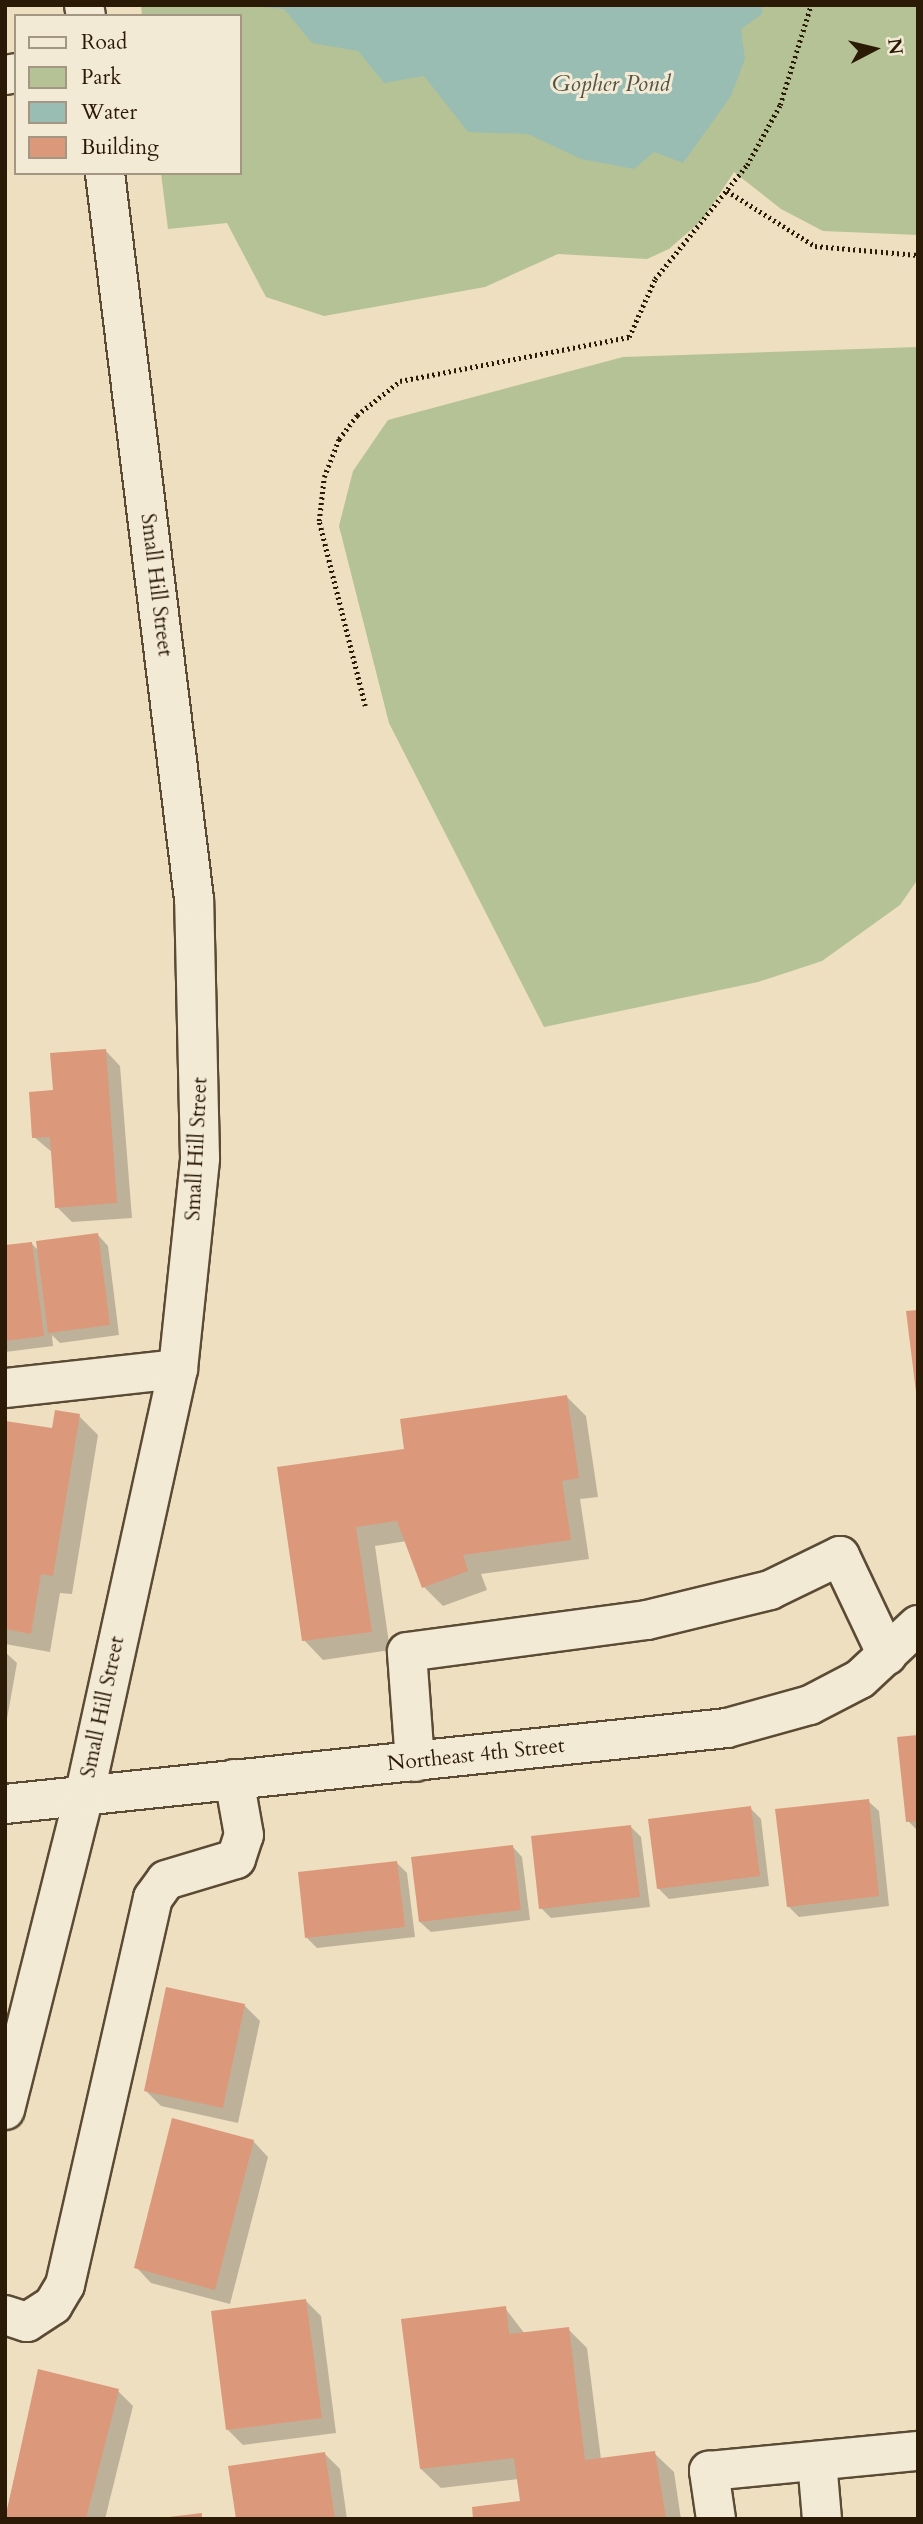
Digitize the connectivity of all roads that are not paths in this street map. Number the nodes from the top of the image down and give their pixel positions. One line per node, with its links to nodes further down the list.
1 (105, 175): 2 (street, Small Hill Street)
2 (178, 1368): 3 (street); 8 (street, Small Hill Street)
3 (5, 1388)
4 (918, 1625): 5 (street, Northeast 4th Street)
5 (887, 1655): 6 (street, Northeast 4th Street); 6 (street)
6 (415, 1762): 7 (street, Northeast 4th Street)
7 (234, 1779): 8 (street, Northeast 4th Street); 12 (street)
8 (85, 1792): 9 (street, Northeast 4th Street); 10 (street, Small Hill Street)
9 (5, 1804)
10 (20, 1986): 11 (street, Small Hill Street)
11 (5, 2110)
12 (5, 2315)
13 (918, 2451): 14 (street)
14 (817, 2461): 15 (street); 16 (street)
15 (716, 2519)
16 (822, 2519)

